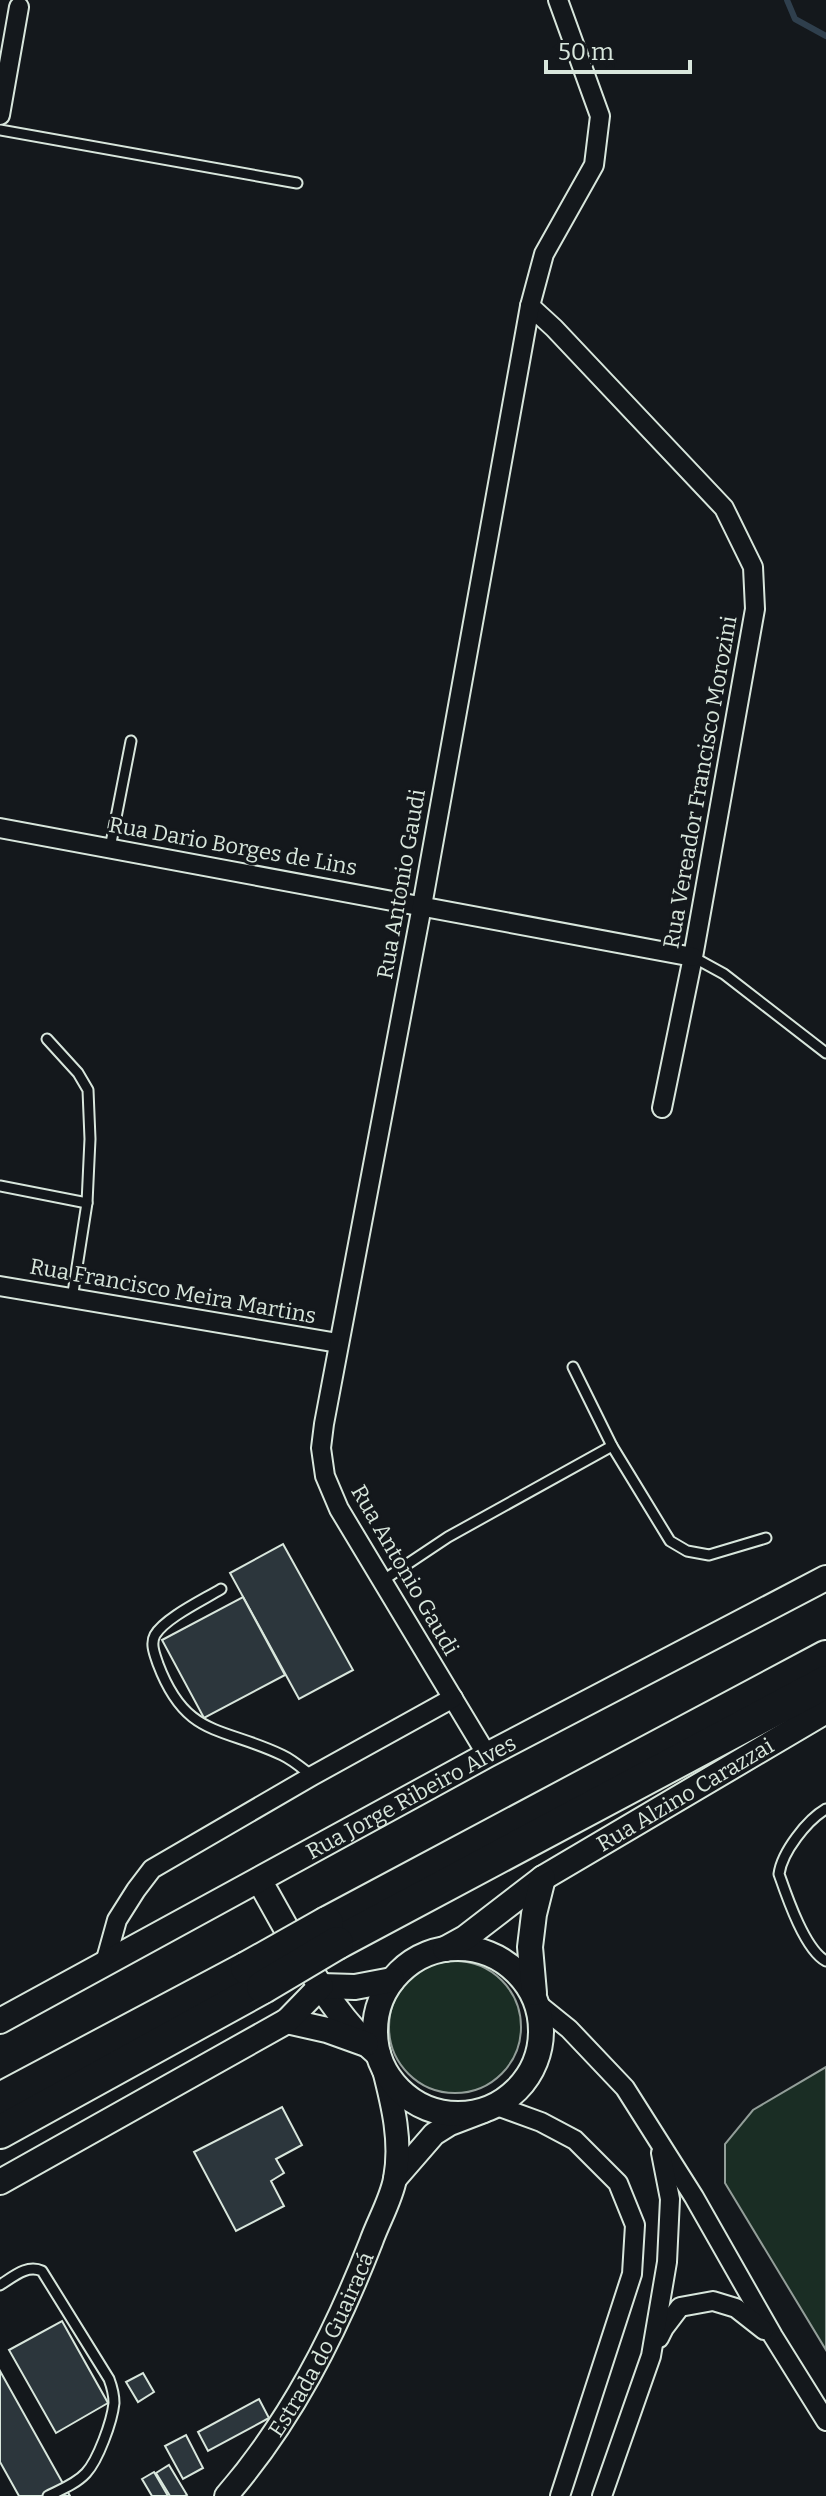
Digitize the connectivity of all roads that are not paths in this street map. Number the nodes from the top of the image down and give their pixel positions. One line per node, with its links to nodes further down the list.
1 (558, 0): 6 (street, Rua Antonio Gaudi)
2 (19, 7): 3 (street)
3 (0, 115)
4 (0, 130): 5 (lane)
5 (297, 183)
6 (530, 306): 10 (street, Rua Antonio Gaudi); 11 (street, Rua Vereador Francisco Morozini)
7 (131, 741): 9 (lane)
8 (0, 828): 9 (street, Rua Dario Borges de Lins)
9 (110, 848): 10 (street, Rua Dario Borges de Lins)
10 (422, 906): 11 (street, Rua Dario Borges de Lins); 19 (street, Rua Antonio Gaudi)
11 (693, 957): 13 (lane); 14 (street, Rua Vereador Francisco Morozini)
12 (47, 1039): 16 (lane)
13 (826, 1053)
14 (662, 1108)
15 (0, 1186): 16 (lane)
16 (87, 1203): 18 (lane)
17 (0, 1286): 18 (street, Rua Francisco Meira Martins)
18 (72, 1299): 19 (street, Rua Francisco Meira Martins)
19 (338, 1343): 24 (street, Rua Antonio Gaudi)
20 (573, 1367): 21 (lane)
21 (612, 1446): 22 (lane); 24 (lane)
22 (766, 1538)
23 (826, 1578): 30 (main road, Rua Jorge Ribeiro Alves)
24 (382, 1581): 28 (street, Rua Antonio Gaudi)
25 (221, 1589): 31 (lane)
26 (826, 1657): 35 (highway)
27 (826, 1682): 35 (highway)
28 (453, 1698): 30 (street, Rua Antonio Gaudi); 31 (street)
29 (826, 1711): 33 (main road, Rua Alzino Carazzai)
30 (487, 1755): 34 (main road, Rua Jorge Ribeiro Alves)
31 (312, 1776): 38 (street)
32 (826, 1809): 37 (lane)
33 (543, 1878): 36 (main road, Rua Alzino Carazzai); 42 (main road)
34 (259, 1880): 38 (main road, Rua Jorge Ribeiro Alves); 41 (main road)
35 (332, 1933): 39 (highway, bridge)
36 (445, 1949): 40 (main road); 42 (main road)
37 (826, 1961)
38 (105, 1963): 43 (main road, Rua Jorge Ribeiro Alves)
39 (255, 1978): 46 (highway); 48 (highway)
40 (392, 1980): 41 (main road); 45 (main road)
41 (321, 1986): 44 (main road); 45 (main road)
42 (536, 2000): 47 (main road); 49 (street)
43 (0, 2021)
44 (287, 2021): 45 (main road); 51 (main road)
45 (376, 2056): 47 (main road); 50 (street, Estrada do Guairacá)
46 (0, 2099)
47 (491, 2108): 50 (street, Estrada do Guairacá); 58 (street)
48 (0, 2132)
49 (658, 2142): 53 (street); 54 (street)
50 (395, 2179): 57 (street, Estrada do Guairacá)
51 (0, 2182)
52 (0, 2285): 56 (lane)
53 (773, 2336): 54 (street); 55 (street)
54 (651, 2356): 59 (street)
55 (826, 2421)
56 (48, 2496)
57 (226, 2496)
58 (560, 2496)
59 (602, 2496)

